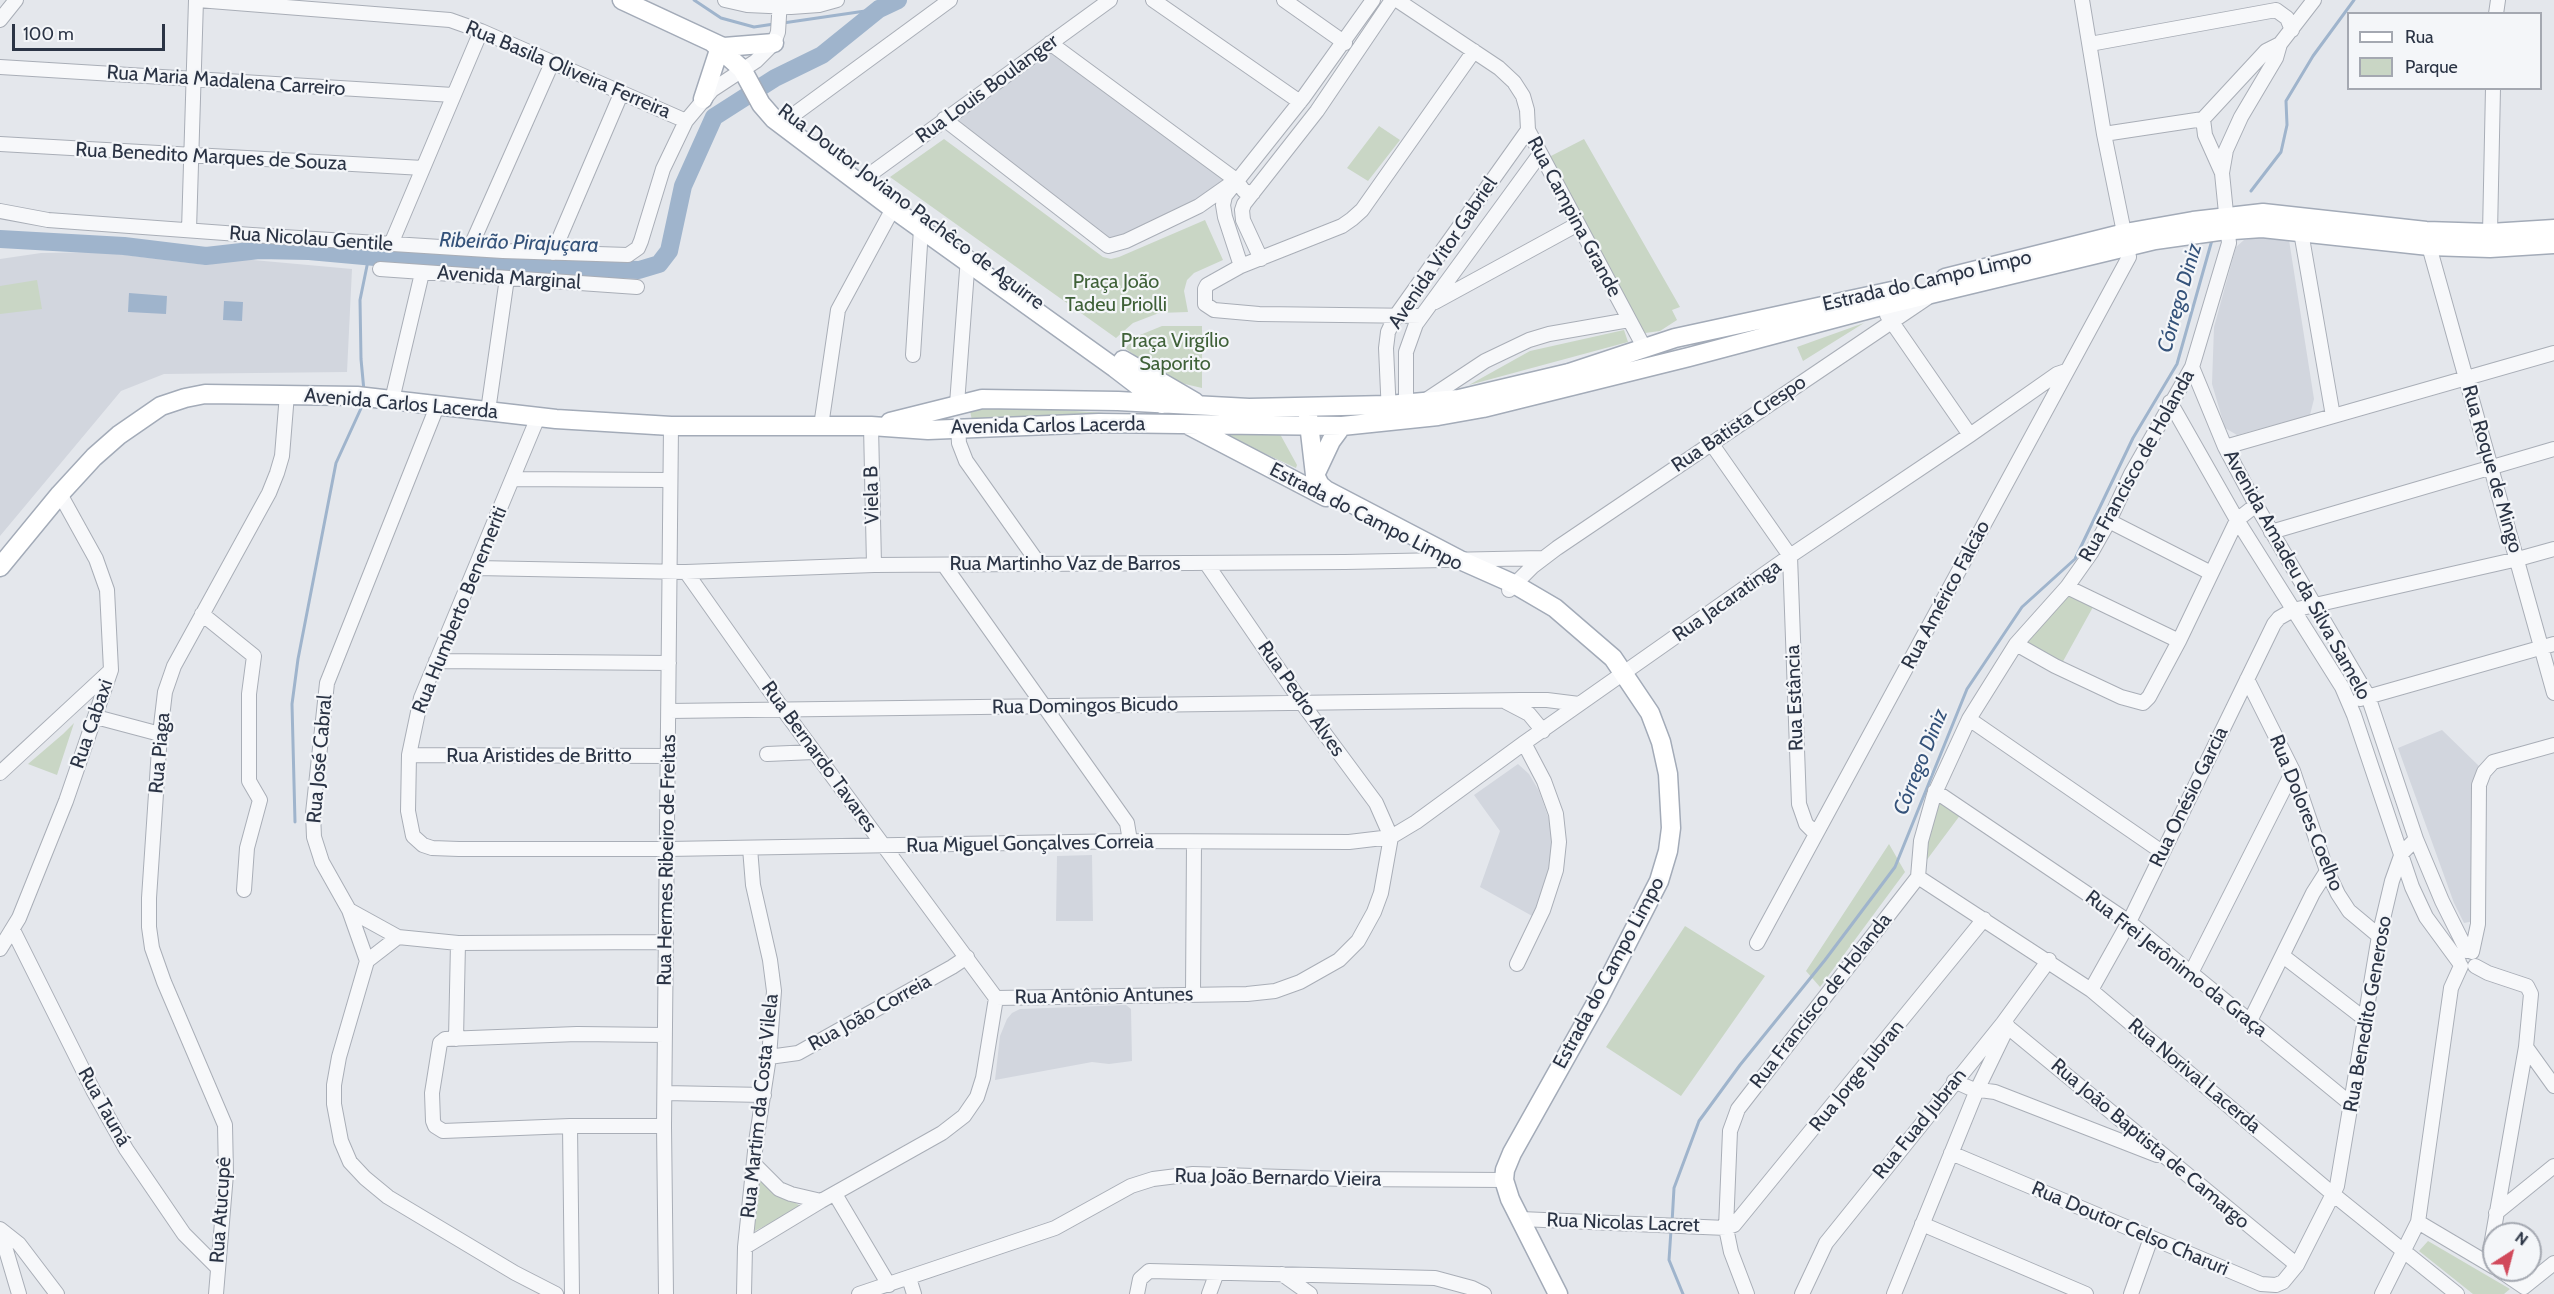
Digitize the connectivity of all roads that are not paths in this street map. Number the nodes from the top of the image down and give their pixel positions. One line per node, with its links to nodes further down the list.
1 (16, 0): 15 (street)
2 (197, 0): 16 (street, Rua Basila Oliveira Ferreira); 28 (street)
3 (622, 0): 23 (main road)
4 (725, 0): 14 (street)
5 (837, 0): 14 (street)
6 (950, 0): 36 (street)
7 (1110, 0): 19 (street, Rua Louis Boulanger)
8 (1153, 0): 33 (street)
9 (1284, 0): 20 (street)
10 (1373, 0): 20 (street)
11 (1395, 0): 24 (street, Rua Campina Grande); 47 (street)
12 (2082, 0): 21 (street)
13 (2310, 2): 17 (street)
14 (780, 5): 18 (street)
15 (0, 20)
16 (481, 30): 25 (street, Rua Basila Oliveira Ferreira); 31 (street)
17 (2292, 30): 21 (street); 22 (street)
18 (772, 40): 23 (main road); 27 (street)
19 (1050, 43): 34 (street, Rua Louis Boulanger); 46 (street)
20 (1345, 43): 33 (street)
21 (2090, 44): 39 (street)
22 (2280, 44): 35 (street); 44 (street)
23 (724, 47): 27 (main road); 32 (main road)
24 (1474, 51): 38 (street, Rua Campina Grande); 64 (street)
25 (552, 63): 30 (street, Rua Basila Oliveira Ferreira); 61 (street)
26 (0, 67): 28 (street, Rua Maria Madalena Carreiro)
27 (750, 73): 32 (street); 36 (main road, Rua Doutor Joviano Pachêco de Aguirre)
28 (193, 79): 31 (street, Rua Maria Madalena Carreiro); 42 (street)
29 (2493, 90): 56 (street)
30 (621, 94): 37 (street, Rua Basila Oliveira Ferreira); 62 (street)
31 (453, 95): 43 (street)
32 (703, 99): 37 (street)
33 (1300, 102): 46 (street)
34 (945, 119): 45 (street, Rua Louis Boulanger); 46 (street)
35 (2203, 119): 39 (street); 44 (street)
36 (784, 121): 45 (main road, Rua Doutor Joviano Pachêco de Aguirre)
37 (686, 122): 62 (street, Rua Nicolau Gentile)
38 (1528, 130): 41 (street, Rua Campina Grande); 74 (street, Avenida Vitor Gabriel)
39 (2104, 134): 57 (street)
40 (0, 144): 42 (street, Rua Benedito Marques de Souza)
41 (1540, 154): 51 (street, Rua Campina Grande); 71 (street, Avenida Vitor Gabriel)
42 (192, 156): 43 (street, Rua Benedito Marques de Souza); 53 (street)
43 (423, 168): 58 (street)
44 (2222, 172): 50 (street, Rua Francisco de Holanda)
45 (861, 180): 48 (main road, Rua Doutor Joviano Pachêco de Aguirre)
46 (1236, 180): 47 (street); 65 (street)
47 (1253, 193): 64 (street)
48 (895, 205): 52 (main road, Rua Doutor Joviano Pachêco de Aguirre); 63 (main road, Rua Doutor Joviano Pachêco de Aguirre); 104 (street)
49 (0, 211): 53 (street, Rua Nicolau Gentile)
50 (2229, 223): 55 (main road, Estrada do Campo Limpo); 56 (main road, Estrada do Campo Limpo); 57 (main road, Estrada do Campo Limpo); 81 (street, Rua Francisco de Holanda)
51 (1578, 224): 71 (street); 75 (street, Rua Campina Grande)
52 (921, 229): 63 (main road, Rua Doutor Joviano Pachêco de Aguirre); 80 (street)
53 (189, 230): 58 (street, Rua Nicolau Gentile)
54 (2554, 230): 56 (main road, Estrada do Campo Limpo)
55 (2301, 232): 60 (main road, Estrada do Campo Limpo); 100 (street)
56 (2490, 233)
57 (2126, 239): 70 (main road, Estrada do Campo Limpo); 77 (main road, Estrada do Campo Limpo); 83 (street, Rua Américo Falcão)
58 (391, 244): 61 (street, Rua Nicolau Gentile)
59 (2554, 244): 60 (main road, Estrada do Campo Limpo)
60 (2429, 246): 86 (street, Rua Roque de Mingo)
61 (470, 248): 62 (street, Rua Nicolau Gentile)
62 (553, 253)
63 (968, 258): 84 (main road, Rua Doutor Joviano Pachêco de Aguirre); 94 (street); 95 (main road, Rua Doutor Joviano Pachêco de Aguirre)
64 (1261, 259): 65 (street)
65 (1242, 266): 74 (street)
66 (380, 269): 67 (street, Avenida Marginal)
67 (422, 273): 68 (street, Avenida Marginal); 88 (street)
68 (507, 278): 69 (street, Avenida Marginal); 98 (street)
69 (637, 287)
70 (1936, 293): 72 (main road, Estrada do Campo Limpo); 76 (street, Rua Batista Crespo)
71 (1433, 303): 73 (street, Avenida Vitor Gabriel)
72 (1881, 306): 76 (street); 82 (main road, Estrada do Campo Limpo)
73 (1422, 316): 74 (street); 99 (street, Avenida Vitor Gabriel)
74 (1395, 317): 99 (street, Avenida Vitor Gabriel)
75 (1629, 320): 78 (street, Rua Campina Grande); 85 (street)
76 (1892, 321): 110 (street); 111 (street, Rua Batista Crespo)
77 (1675, 338): 78 (main road, Estrada do Campo Limpo); 82 (main road)
78 (1645, 349): 89 (main road, Estrada do Campo Limpo)
79 (2554, 353): 86 (street)
80 (913, 355)
81 (2192, 367): 91 (street, Rua Francisco de Holanda); 113 (street, Avenida Amadeu da Silva Samelo)
82 (1646, 368): 99 (main road, Estrada do Campo Limpo)
83 (2066, 371): 110 (street, Rua Jacaratinga); 173 (street, Rua Américo Falcão)
84 (1121, 372): 90 (main road); 92 (main road, Rua Doutor Joviano Pachêco de Aguirre)
85 (1459, 378): 89 (street); 99 (street)
86 (2466, 380): 100 (street); 115 (street, Rua Roque de Mingo)
87 (287, 394): 88 (main road, Avenida Carlos Lacerda); 119 (main road, Avenida Carlos Lacerda); 142 (street, Rua Piaga)
88 (384, 399): 93 (main road, Avenida Carlos Lacerda)
89 (1448, 400): 99 (main road, Estrada do Campo Limpo)
90 (1118, 401): 92 (main road, Avenida Carlos Lacerda); 94 (main road, Avenida Carlos Lacerda)
91 (2170, 402): 121 (street, Avenida Amadeu da Silva Samelo); 122 (street, Rua Francisco de Holanda)
92 (1162, 404): 95 (main road, Avenida Carlos Lacerda); 102 (main road, Estrada do Campo Limpo)
93 (438, 405): 98 (main road, Avenida Carlos Lacerda); 186 (street, Rua José Cabral)
94 (953, 405): 105 (main road, Avenida Carlos Lacerda); 109 (main road)
95 (1208, 407): 96 (main road, Estrada do Campo Limpo)
96 (1249, 408): 97 (main road, Estrada do Campo Limpo); 106 (main road)
97 (1308, 408): 99 (main road, Estrada do Campo Limpo); 107 (main road, Estrada do Campo Limpo)
98 (488, 411): 101 (main road, Avenida Carlos Lacerda)
99 (1402, 411): 108 (main road, Estrada do Campo Limpo)
100 (2333, 416): 113 (street)
101 (537, 417): 103 (main road, Avenida Carlos Lacerda); 117 (street, Rua Humberto Benemeriti)
102 (1184, 423): 106 (main road, Avenida Carlos Lacerda); 109 (main road, Avenida Carlos Lacerda); 112 (main road, Estrada do Campo Limpo)
103 (670, 426): 104 (main road, Avenida Carlos Lacerda); 118 (street, Rua Hermes Ribeiro de Freitas)
104 (821, 426): 105 (main road, Avenida Carlos Lacerda)
105 (871, 426): 109 (main road, Avenida Carlos Lacerda); 131 (street, Viela B)
106 (1225, 426): 107 (main road, Estrada do Campo Limpo); 112 (main road)
107 (1309, 426): 108 (main road, Estrada do Campo Limpo); 116 (main road, Estrada do Campo Limpo)
108 (1342, 426): 116 (main road)
109 (955, 428): 130 (street)
110 (1970, 435): 125 (street, Rua Jacaratinga)
111 (1711, 443): 125 (street); 126 (street, Rua Batista Crespo)
112 (1227, 446): 128 (main road, Estrada do Campo Limpo)
113 (2225, 447): 120 (street, Avenida Amadeu da Silva Samelo)
114 (2554, 449): 115 (street)
115 (2491, 468): 123 (street); 127 (street, Rua Roque de Mingo)
116 (1315, 475): 128 (main road, Estrada do Campo Limpo)
117 (513, 479): 118 (street); 134 (street, Rua Humberto Benemeriti)
118 (669, 480): 135 (street, Rua Hermes Ribeiro de Freitas)
119 (60, 494): 133 (main road, Avenida Carlos Lacerda); 148 (street, Rua Cabaxi)
120 (2256, 505): 121 (street); 123 (street, Avenida Amadeu da Silva Samelo)
121 (2237, 520): 137 (street); 141 (street, Avenida Amadeu da Silva Samelo)
122 (2109, 521): 137 (street); 139 (street, Rua Francisco de Holanda)
123 (2271, 532): 140 (street, Avenida Amadeu da Silva Samelo)
124 (2554, 549): 127 (street)
125 (1790, 556): 149 (street, Rua Jacaratinga); 173 (street, Rua Estância)
126 (1543, 558): 128 (street); 138 (street, Rua Batista Crespo)
127 (2518, 559): 140 (street); 145 (street, Rua Roque de Mingo)
128 (1454, 560): 129 (street, Rua Martinho Vaz de Barros); 138 (main road, Estrada do Campo Limpo)
129 (1206, 563): 130 (street, Rua Martinho Vaz de Barros); 155 (street, Rua Pedro Alves)
130 (1039, 564): 132 (street, Rua Martinho Vaz de Barros)
131 (874, 565): 132 (street, Rua Martinho Vaz de Barros); 136 (street, Rua Martinho Vaz de Barros)
132 (944, 565): 157 (street)
133 (0, 567)
134 (476, 568): 135 (street, Rua Martinho Vaz de Barros); 146 (street, Rua Humberto Benemeriti)
135 (670, 570): 136 (street, Rua Martinho Vaz de Barros); 147 (street, Rua Hermes Ribeiro de Freitas)
136 (686, 572): 158 (street, Rua Bernardo Tavares)
137 (2211, 573): 143 (street)
138 (1512, 587): 149 (main road, Estrada do Campo Limpo)
139 (2067, 587): 143 (street); 144 (street, Rua Francisco de Holanda)
140 (2316, 606): 141 (street); 152 (street, Avenida Amadeu da Silva Samelo)
141 (2294, 610): 150 (street, Rua Onésio Garcia); 154 (street, Avenida Amadeu da Silva Samelo)
142 (202, 614): 163 (street, Rua Piaga); 185 (street)
143 (2178, 641): 144 (street)
144 (2016, 644): 161 (street, Rua Francisco de Holanda)
145 (2548, 646): 151 (street, Rua Roque de Mingo); 152 (street)
146 (436, 661): 147 (street); 168 (street, Rua Humberto Benemeriti)
147 (669, 663): 159 (street, Rua Hermes Ribeiro de Freitas)
148 (111, 670): 160 (street, Rua Cabaxi); 171 (street)
149 (1625, 673): 156 (street, Rua Jacaratinga); 228 (main road, Estrada do Campo Limpo)
150 (2247, 680): 170 (street, Rua Dolores Coelho); 181 (street, Rua Onésio Garcia)
151 (2554, 693)
152 (2368, 696): 154 (street); 175 (street, Avenida Amadeu da Silva Samelo)
153 (1501, 700): 155 (street, Rua Domingos Bicudo); 156 (street, Rua Domingos Bicudo); 162 (street, Rua Domingos Bicudo)
154 (2349, 702): 182 (street, Avenida Amadeu da Silva Samelo)
155 (1302, 703): 157 (street, Rua Domingos Bicudo); 174 (street, Rua Pedro Alves)
156 (1580, 704): 162 (street, Rua Jacaratinga)
157 (1045, 706): 158 (street, Rua Domingos Bicudo); 176 (street)
158 (782, 708): 159 (street, Rua Domingos Bicudo); 166 (street, Rua Bernardo Tavares)
159 (669, 711): 169 (street, Rua Hermes Ribeiro de Freitas)
160 (96, 717): 163 (street); 190 (street, Rua Cabaxi)
161 (1969, 719): 172 (street, Rua Francisco de Holanda); 181 (street)
162 (1543, 730): 164 (street, Rua Jacaratinga)
163 (160, 734): 221 (street, Rua Piaga)
164 (1524, 743): 174 (street, Rua Jacaratinga); 203 (street)
165 (2554, 745): 189 (street)
166 (814, 752): 167 (street); 178 (street, Rua Bernardo Tavares)
167 (767, 754)
168 (409, 755): 169 (street, Rua Aristides de Britto); 180 (street, Rua Humberto Benemeriti)
169 (669, 756): 180 (street, Rua Hermes Ribeiro de Freitas)
170 (2293, 771): 183 (street, Rua Dolores Coelho); 204 (street)
171 (0, 773)
172 (1935, 791): 184 (street, Rua Francisco de Holanda); 188 (street, Rua Frei Jerônimo da Graça)
173 (1816, 834): 196 (street, Rua Américo Falcão)
174 (1391, 837): 177 (street, Rua Miguel Gonçalves Correia); 206 (street, Rua Antônio Antunes)
175 (2416, 839): 182 (street, Rua Benedito Generoso); 191 (street, Avenida Amadeu da Silva Samelo)
176 (1130, 841): 177 (street, Rua Miguel Gonçalves Correia); 178 (street, Rua Miguel Gonçalves Correia)
177 (1194, 843): 206 (street)
178 (884, 847): 179 (street, Rua Miguel Gonçalves Correia); 199 (street, Rua Bernardo Tavares)
179 (750, 848): 180 (street, Rua Miguel Gonçalves Correia); 214 (street, Rua Martim da Costa Vilela)
180 (668, 849): 194 (street, Rua Hermes Ribeiro de Freitas)
181 (2162, 852): 188 (street, Rua Onésio Garcia)
182 (2402, 853): 192 (street, Rua Benedito Generoso); 200 (street, Avenida Amadeu da Silva Samelo)
183 (2327, 871): 192 (street, Rua Dolores Coelho); 198 (street)
184 (1918, 877): 187 (street, Rua Norival Lacerda); 237 (street, Rua Francisco de Holanda)
185 (244, 890)
186 (349, 910): 193 (street); 202 (street, Rua José Cabral)
187 (1984, 919): 201 (street, Rua Norival Lacerda); 237 (street, Rua Jorge Jubran)
188 (2129, 922): 204 (street, Rua Frei Jerônimo da Graça); 205 (street, Rua Onésio Garcia)
189 (2478, 924): 191 (street); 200 (street)
190 (13, 930): 197 (street, Rua Cabaxi); 245 (street, Rua Tauná)
191 (2459, 931): 200 (street, Avenida Amadeu da Silva Samelo)
192 (2379, 936): 208 (street, Rua Benedito Generoso)
193 (398, 937): 195 (street); 202 (street)
194 (666, 942): 195 (street); 211 (street, Rua Hermes Ribeiro de Freitas)
195 (458, 943): 212 (street)
196 (1757, 943)
197 (0, 949)
198 (2283, 956): 208 (street); 209 (street)
199 (967, 957): 207 (street, Rua Bernardo Tavares); 214 (street, Rua João Correia)
200 (2467, 959): 213 (street); 234 (street)
201 (2049, 960): 205 (street, Rua Norival Lacerda); 210 (street, Rua Fuad Jubran)
202 (367, 961): 255 (street)
203 (1517, 964)
204 (2191, 973): 209 (street, Rua Frei Jerônimo da Graça)
205 (2091, 990): 230 (street, Rua Norival Lacerda)
206 (1193, 994): 207 (street, Rua Antônio Antunes)
207 (996, 998): 229 (street, Rua Antônio Antunes)
208 (2366, 1020): 220 (street, Rua Benedito Generoso)
209 (2250, 1021): 220 (street, Rua Frei Jerônimo da Graça)
210 (2005, 1024): 215 (street, Rua Fuad Jubran); 217 (street); 225 (street, Rua João Baptista de Camargo)
211 (665, 1035): 212 (street); 218 (street, Rua Hermes Ribeiro de Freitas)
212 (456, 1039): 222 (street)
213 (2526, 1047): 216 (street); 232 (street)
214 (769, 1057): 219 (street, Rua Martim da Costa Vilela)
215 (1954, 1081): 217 (street); 268 (street, Rua Fuad Jubran)
216 (2554, 1086)
217 (1977, 1090): 224 (street); 225 (street)
218 (665, 1093): 219 (street); 223 (street, Rua Hermes Ribeiro de Freitas)
219 (764, 1095): 226 (street, Rua Martim da Costa Vilela)
220 (2352, 1105): 230 (street, Rua Benedito Generoso)
221 (225, 1125): 245 (street, Rua Atucupê)
222 (570, 1126): 223 (street); 256 (street)
223 (664, 1126): 257 (street, Rua Hermes Ribeiro de Freitas)
224 (1951, 1153): 236 (street); 239 (street, Rua Doutor Celso Charuri)
225 (2169, 1160): 244 (street, Rua João Baptista de Camargo)
226 (754, 1164): 231 (street); 240 (street, Rua Martim da Costa Vilela)
227 (2554, 1166): 232 (street)
228 (1504, 1180): 233 (main road); 248 (street, Rua João Bernardo Vieira)
229 (835, 1194): 231 (street, Rua Antônio Antunes); 250 (street)
230 (2334, 1195): 241 (street, Rua Norival Lacerda); 244 (street, Rua Doutor Celso Charuri)
231 (820, 1201): 240 (street, Rua Antônio Antunes)
232 (2496, 1213): 235 (street)
233 (1521, 1219): 237 (street, Rua Nicolas Lacret); 266 (main road)
234 (2418, 1222): 241 (street); 242 (street)
235 (2496, 1222)
236 (1922, 1224): 269 (street); 270 (street)
237 (1726, 1227): 267 (street, Rua Francisco de Holanda)
238 (0, 1230): 252 (street); 253 (street)
239 (2151, 1238): 244 (street, Rua Doutor Celso Charuri); 271 (street)
240 (745, 1247): 258 (street, Rua Martim da Costa Vilela)
241 (2404, 1251): 272 (street); 273 (street, Rua Norival Lacerda)
242 (2482, 1259)
243 (2554, 1263): 251 (street)
244 (2297, 1265)
245 (218, 1268): 254 (street, Rua Atucupê)
246 (1282, 1274): 247 (street); 249 (street); 263 (street)
247 (1216, 1275): 261 (street); 262 (street)
248 (909, 1278): 250 (street, Rua João Bernardo Vieira); 260 (street)
249 (1435, 1278): 264 (street); 265 (street)
250 (889, 1285): 259 (street, Rua João Bernardo Vieira)
251 (2520, 1290)
252 (19, 1294)
253 (57, 1294)
254 (216, 1294)
255 (556, 1294)
256 (572, 1294)
257 (666, 1294)
258 (744, 1294)
259 (859, 1294)
260 (914, 1294)
261 (1137, 1294)
262 (1209, 1294)
263 (1310, 1294)
264 (1439, 1294)
265 (1484, 1294)
266 (1558, 1294)
267 (1747, 1294)
268 (1802, 1294)
269 (1894, 1294)
270 (2086, 1294)
271 (2131, 1294)
272 (2382, 1294)
273 (2457, 1294)

